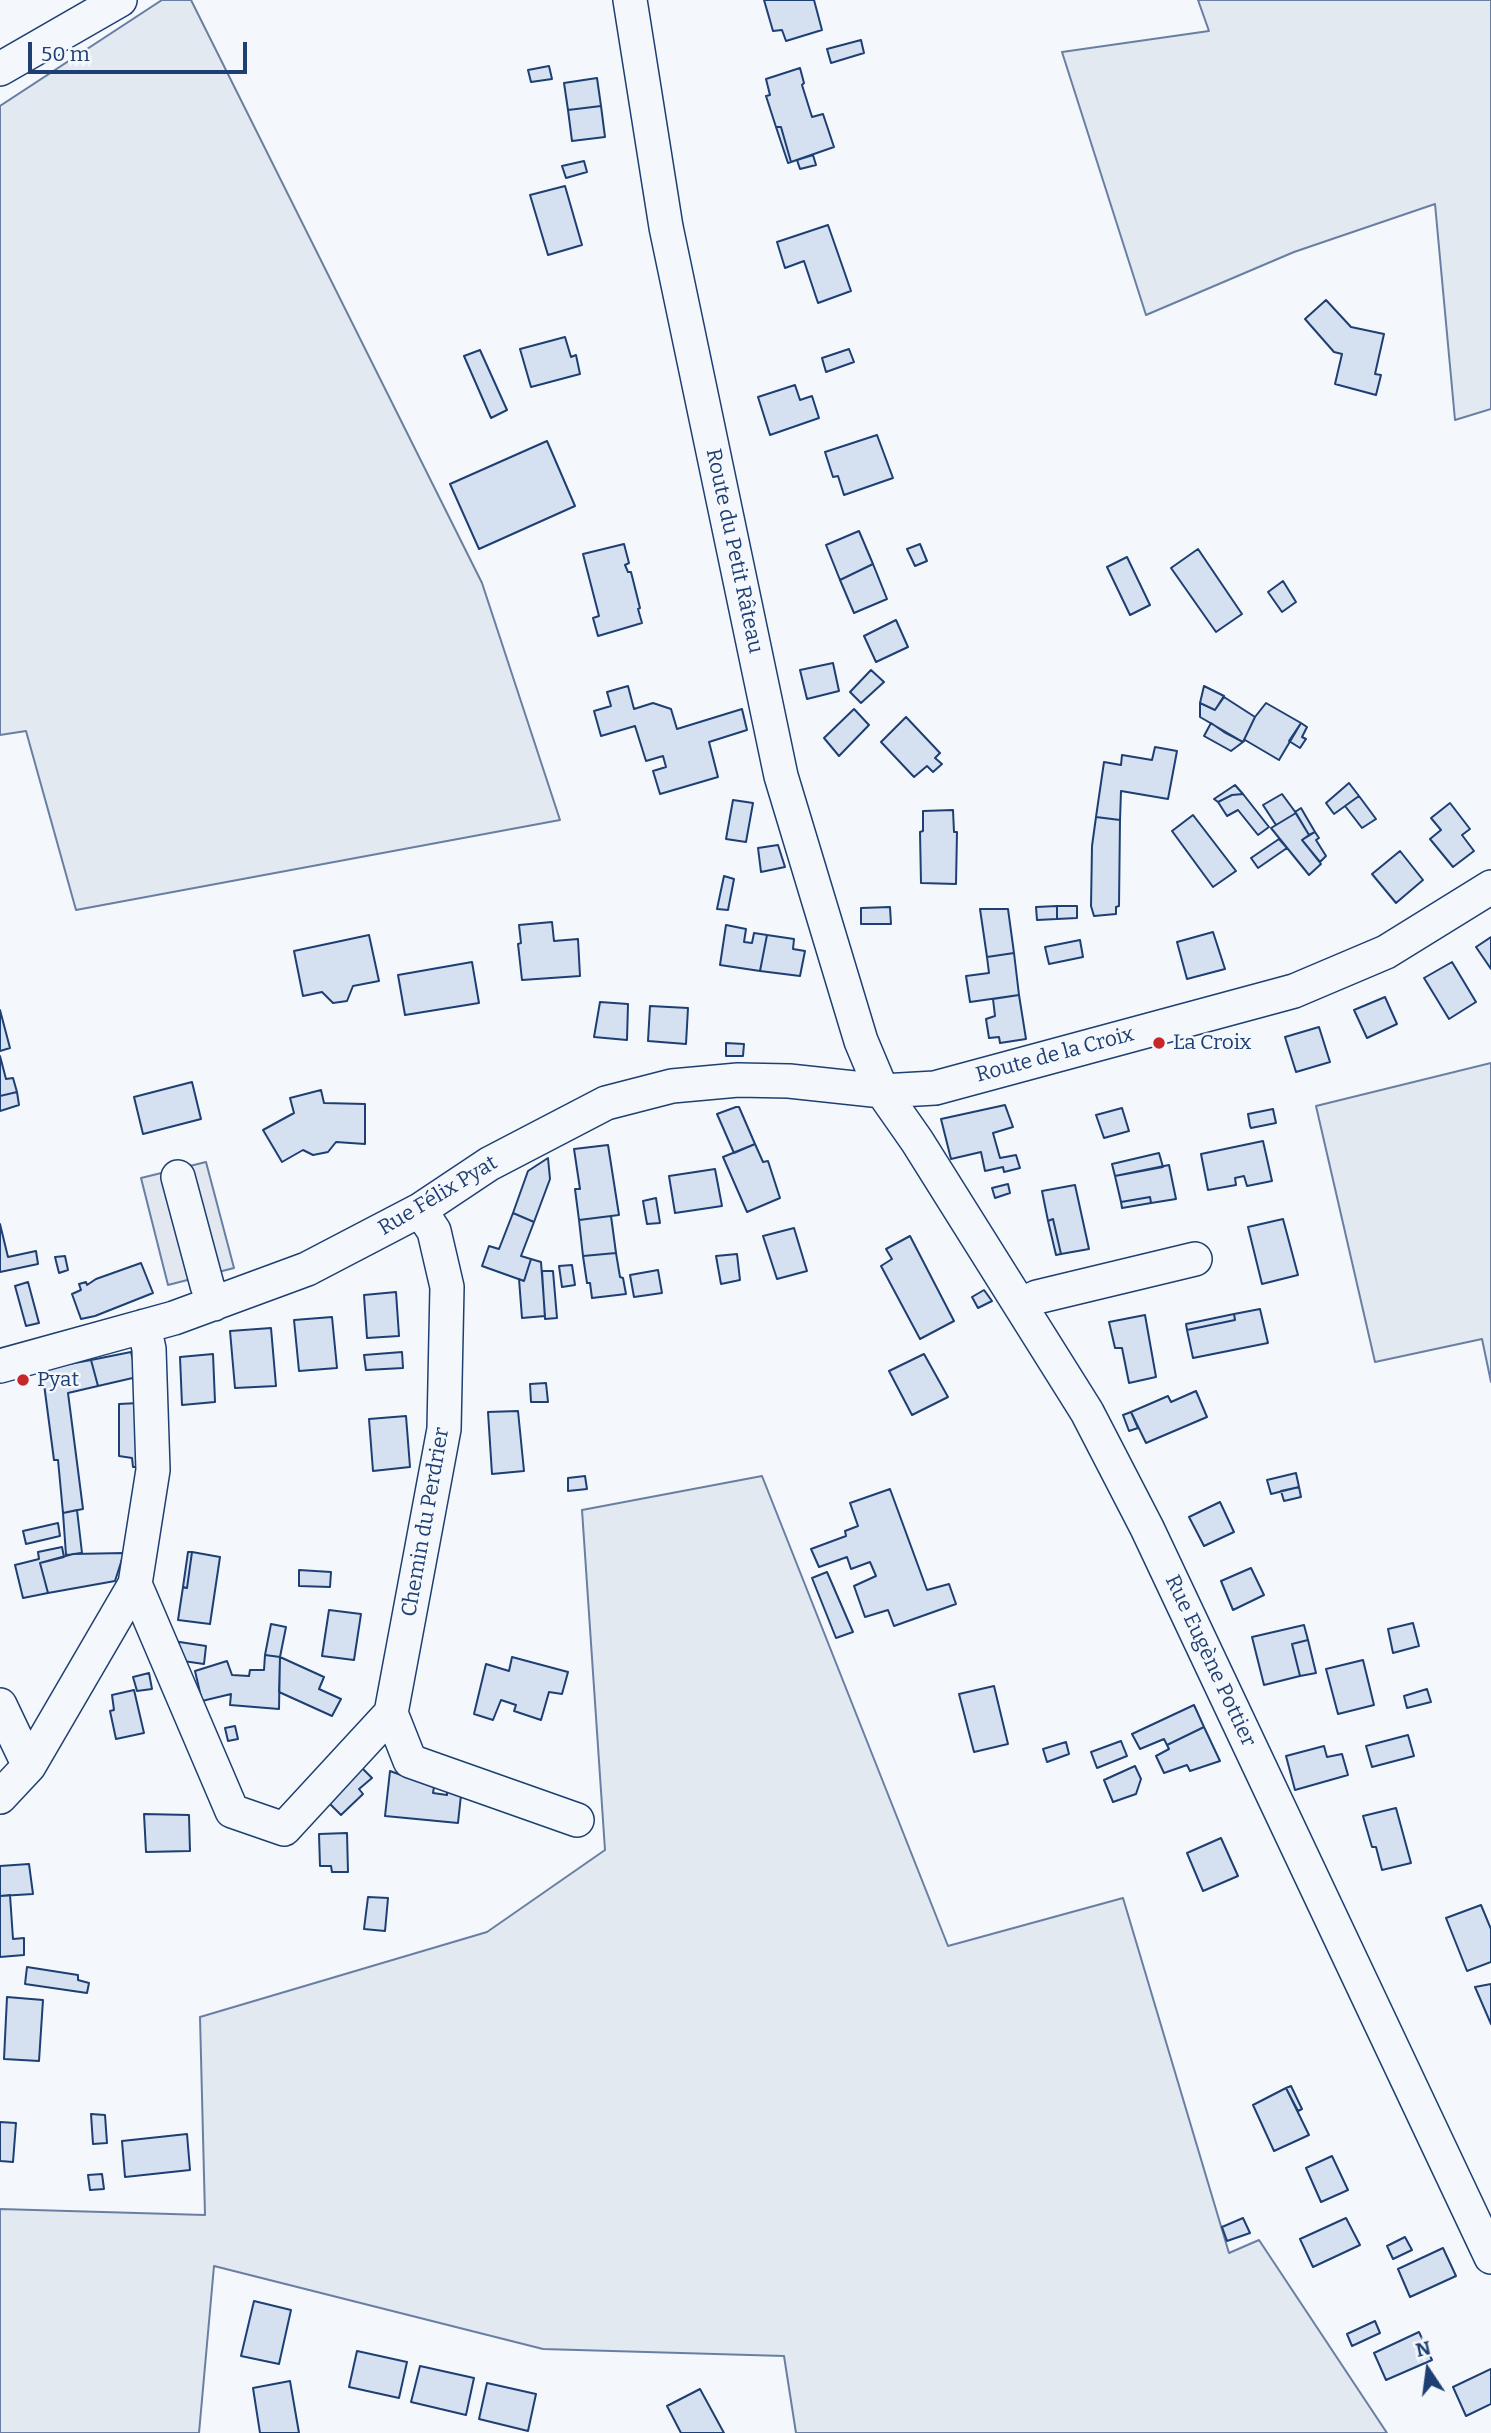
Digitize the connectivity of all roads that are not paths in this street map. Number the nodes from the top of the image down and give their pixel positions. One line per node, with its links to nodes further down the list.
1 (120, 0): 3 (street)
2 (630, 0): 5 (street, Route du Petit Râteau)
3 (0, 69)
4 (1491, 887): 5 (street, Route de la Croix)
5 (882, 1091): 7 (street, Rue Félix Pyat); 10 (street, Rue Eugène Pottier)
6 (178, 1177): 9 (street)
7 (420, 1210): 9 (street, Rue Félix Pyat); 15 (street, Chemin du Perdrier)
8 (1195, 1259): 10 (street)
9 (214, 1304): 11 (street, Rue Félix Pyat)
10 (1020, 1305): 19 (street, Rue Eugène Pottier)
11 (144, 1326): 12 (street, Rue Félix Pyat); 13 (street)
12 (0, 1366)
13 (135, 1584): 15 (street); 16 (street)
14 (0, 1705): 16 (street)
15 (391, 1713): 18 (street)
16 (29, 1766): 17 (street)
17 (0, 1797)
18 (577, 1820)
19 (1491, 2257)

